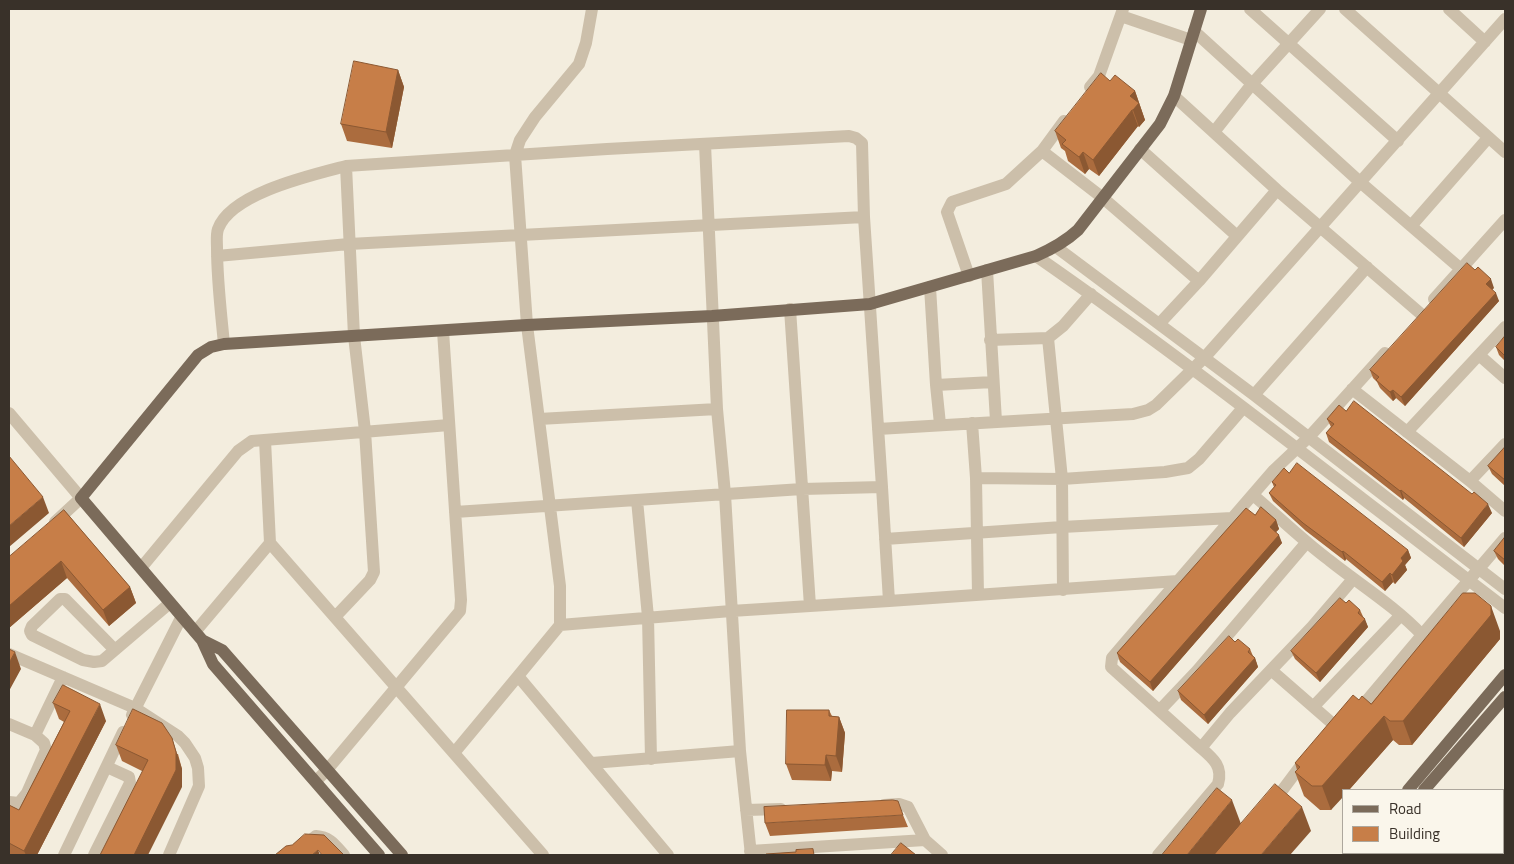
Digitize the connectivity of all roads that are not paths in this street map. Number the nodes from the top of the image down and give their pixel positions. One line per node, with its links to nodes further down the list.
1 (592, 9): 24 (street)
2 (1201, 9): 9 (main road)
3 (1250, 9): 11 (street)
4 (1320, 9): 11 (street)
5 (1345, 9): 13 (street)
6 (1449, 9): 10 (street)
7 (1122, 13): 9 (street); 15 (street)
8 (1505, 19): 10 (street)
9 (1193, 36): 12 (street); 14 (main road)
10 (1485, 42): 13 (street)
11 (1289, 43): 12 (street); 19 (street)
12 (1252, 84): 17 (street); 26 (street)
13 (1439, 93): 18 (street); 19 (street)
14 (1174, 96): 17 (street); 21 (main road)
15 (1080, 100)
16 (1069, 114): 22 (street)
17 (1214, 132): 27 (street)
18 (1488, 138): 23 (street); 32 (street)
19 (1398, 141): 26 (street)
20 (705, 144): 24 (street); 29 (street); 31 (street)
21 (1140, 149): 28 (main road); 35 (street)
22 (1042, 151): 28 (street); 43 (street)
23 (1505, 152)
24 (515, 155): 25 (street); 34 (street)
25 (346, 166): 36 (street); 38 (street)
26 (1360, 182): 32 (street); 33 (street)
27 (1277, 190): 33 (street); 35 (street)
28 (1103, 198): 37 (main road); 44 (street)
29 (864, 217): 31 (street); 47 (street)
30 (1505, 220): 41 (street)
31 (708, 225): 34 (street); 49 (street)
32 (1410, 226): 41 (street)
33 (1319, 227): 40 (street); 60 (street)
34 (520, 236): 36 (street); 51 (street)
35 (1237, 236): 44 (street)
36 (349, 244): 38 (street); 54 (street)
37 (1056, 247): 39 (main road); 50 (street)
38 (218, 256): 58 (street)
39 (1036, 256): 42 (main road); 46 (street)
40 (1367, 267): 41 (street); 66 (street)
41 (1461, 269)
42 (987, 270): 43 (main road); 56 (street)
43 (969, 276): 45 (main road)
44 (1199, 281): 50 (street)
45 (930, 287): 47 (main road); 64 (street)
46 (1091, 294): 55 (street); 61 (street)
47 (870, 304): 48 (main road); 76 (street)
48 (790, 309): 49 (main road); 87 (street)
49 (712, 316): 51 (main road); 68 (street)
50 (1160, 323): 60 (street)
51 (527, 325): 53 (main road); 70 (street)
52 (1505, 327): 59 (street)
53 (443, 331): 54 (main road); 75 (street)
54 (354, 336): 58 (main road); 77 (street)
55 (1048, 338): 56 (street); 71 (street)
56 (990, 340): 63 (street)
57 (1396, 342): 65 (street)
58 (224, 344): 90 (main road)
59 (1480, 355): 62 (street); 78 (street)
60 (1204, 357): 61 (street); 66 (street)
61 (1192, 370): 67 (street); 71 (street)
62 (1505, 378)
63 (993, 382): 64 (street); 72 (street)
64 (936, 385): 74 (street)
65 (1352, 390): 78 (street); 79 (street)
66 (1254, 394): 79 (street)
67 (1243, 408): 82 (street); 84 (street)
68 (717, 409): 70 (street); 88 (street)
69 (9, 412): 90 (street)
70 (539, 419): 92 (street)
71 (1056, 419): 72 (street); 84 (street)
72 (996, 421): 73 (street)
73 (972, 423): 74 (street); 83 (street)
74 (940, 424): 76 (street)
75 (449, 425): 77 (street); 94 (street)
76 (878, 429): 86 (street)
77 (365, 431): 80 (street); 117 (street)
78 (1407, 432): 85 (street)
79 (1309, 437): 82 (street); 104 (street)
80 (265, 440): 102 (street); 103 (street)
81 (1505, 444): 85 (street)
82 (1297, 449): 89 (street); 106 (street)
83 (976, 478): 84 (street); 98 (street)
84 (1062, 479): 96 (street)
85 (1470, 481): 93 (street)
86 (882, 487): 87 (street); 100 (street)
87 (802, 489): 88 (street); 113 (street)
88 (725, 494): 91 (street); 115 (street)
89 (1253, 494): 95 (street); 101 (street)
90 (81, 498): 97 (street); 103 (main road)
91 (636, 500): 92 (street); 119 (street)
92 (550, 506): 94 (street); 120 (street)
93 (1505, 510)
94 (455, 512): 129 (street)
95 (1232, 518): 96 (street); 107 (street)
96 (1062, 527): 98 (street); 109 (street)
97 (45, 531)
98 (976, 532): 100 (street); 110 (street)
99 (1505, 538): 104 (street)
100 (885, 539): 111 (street)
101 (1307, 542): 105 (street); 133 (street)
102 (270, 543): 117 (street); 121 (street)
103 (141, 568): 112 (main road)
104 (1478, 568): 106 (street); 108 (street)
105 (1353, 579): 118 (street); 125 (street)
106 (1468, 580): 114 (street); 122 (street)
107 (1178, 581): 109 (street); 133 (street)
108 (1505, 589)
109 (1063, 590): 110 (street)
110 (978, 595): 111 (street)
111 (889, 601): 113 (street)
112 (170, 602): 116 (main road); 123 (street)
113 (810, 606): 115 (street)
114 (1505, 608)
115 (731, 611): 119 (street); 138 (street)
116 (182, 616): 121 (main road); 132 (street)
117 (336, 616): 129 (street)
118 (1400, 616): 122 (street); 131 (street)
119 (648, 617): 120 (street); 140 (street)
120 (560, 625): 127 (street)
121 (199, 636): 143 (main road); 144 (main road)
122 (1422, 636): 131 (street)
123 (115, 650): 123 (street)
124 (9, 654): 128 (street)
125 (1271, 670): 131 (street); 136 (street)
126 (1505, 675): 145 (main road)
127 (518, 676): 139 (street); 141 (street)
128 (62, 677): 132 (street); 135 (street)
129 (395, 687): 139 (street); 143 (street)
130 (1505, 697): 146 (main road)
131 (1314, 706)
132 (136, 708): 142 (street); 158 (street)
133 (1160, 710): 136 (street)
134 (9, 724): 135 (street)
135 (35, 735): 147 (street)
136 (1201, 748): 166 (street)
137 (1315, 748): 151 (street)
138 (740, 751): 140 (street); 150 (street)
139 (454, 753): 163 (street)
140 (651, 759): 141 (street)
141 (592, 763): 164 (street)
142 (107, 767): 156 (street); 157 (street)
143 (327, 770): 144 (street); 162 (main road)
144 (316, 781): 161 (main road)
145 (1409, 789)
146 (1425, 789)
147 (9, 802)
148 (870, 805): 152 (street)
149 (794, 808): 150 (street)
150 (746, 810): 155 (street)
151 (1267, 811)
152 (925, 840): 153 (street); 165 (street)
153 (861, 850): 154 (street)
154 (792, 852): 155 (street)
155 (751, 853)
156 (64, 855)
157 (94, 855)
158 (169, 855)
159 (293, 855): 160 (street)
160 (344, 855)
161 (379, 855)
162 (402, 855)
163 (543, 855)
164 (668, 855)
165 (942, 855)
166 (1158, 855)

